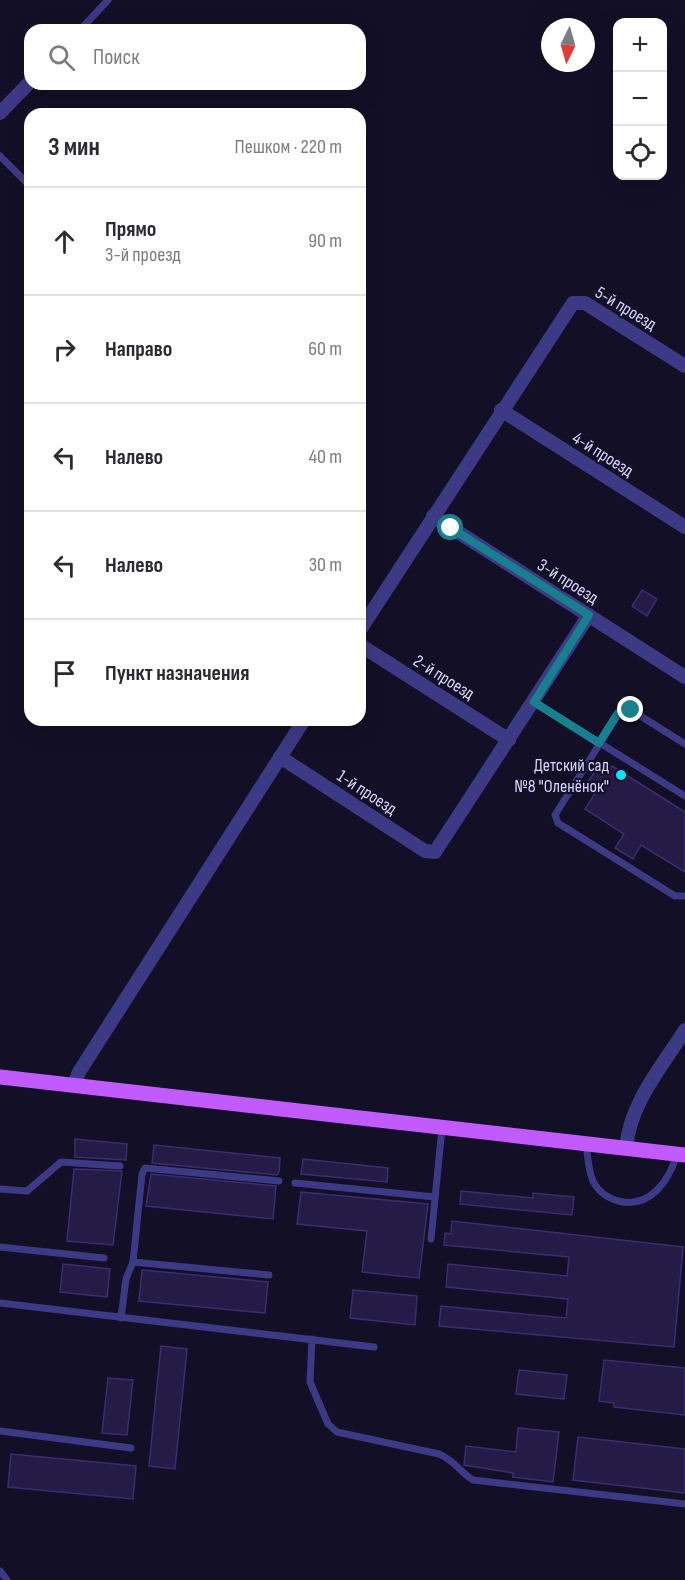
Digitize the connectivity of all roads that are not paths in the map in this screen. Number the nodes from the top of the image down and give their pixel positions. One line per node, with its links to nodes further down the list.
1 (108, 0): 2 (lane)
2 (86, 24)
3 (24, 88): 4 (street)
4 (0, 113)
5 (0, 156): 6 (lane)
6 (24, 180)
7 (685, 366): 8 (street, 5-й проезд)
8 (501, 410): 9 (street); 10 (street, 4-й проезд)
9 (432, 516): 11 (street, 3-й проезд); 12 (street)
10 (685, 527)
11 (589, 615): 14 (street, 3-й проезд); 15 (street)
12 (366, 620)
13 (366, 649): 17 (street, 2-й проезд)
14 (685, 677)
15 (534, 702): 17 (street); 18 (lane)
16 (300, 726): 20 (street)
17 (509, 740): 20 (street, 1-й проезд)
18 (599, 743): 19 (lane); 21 (lane); 22 (lane)
19 (685, 744)
20 (280, 757): 25 (street)
21 (685, 796)
22 (685, 896)
23 (685, 1030): 28 (street)
24 (0, 1077): 25 (main road)
25 (74, 1086): 26 (main road)
26 (442, 1128): 27 (main road); 34 (lane)
27 (586, 1144): 28 (main road); 29 (lane)
28 (626, 1148): 29 (main road)
29 (681, 1154)
30 (120, 1166): 33 (lane)
31 (279, 1181): 38 (lane)
32 (295, 1183): 34 (lane)
33 (0, 1189)
34 (435, 1197): 35 (lane)
35 (431, 1239)
36 (0, 1247): 37 (lane)
37 (104, 1258)
38 (133, 1262): 39 (lane); 41 (lane)
39 (269, 1275)
40 (0, 1303): 41 (lane)
41 (121, 1318): 42 (lane)
42 (312, 1339): 43 (lane); 46 (lane)
43 (374, 1347)
44 (0, 1431): 45 (lane)
45 (131, 1448)
46 (685, 1504)
47 (0, 1572): 48 (lane)
48 (7, 1580)

